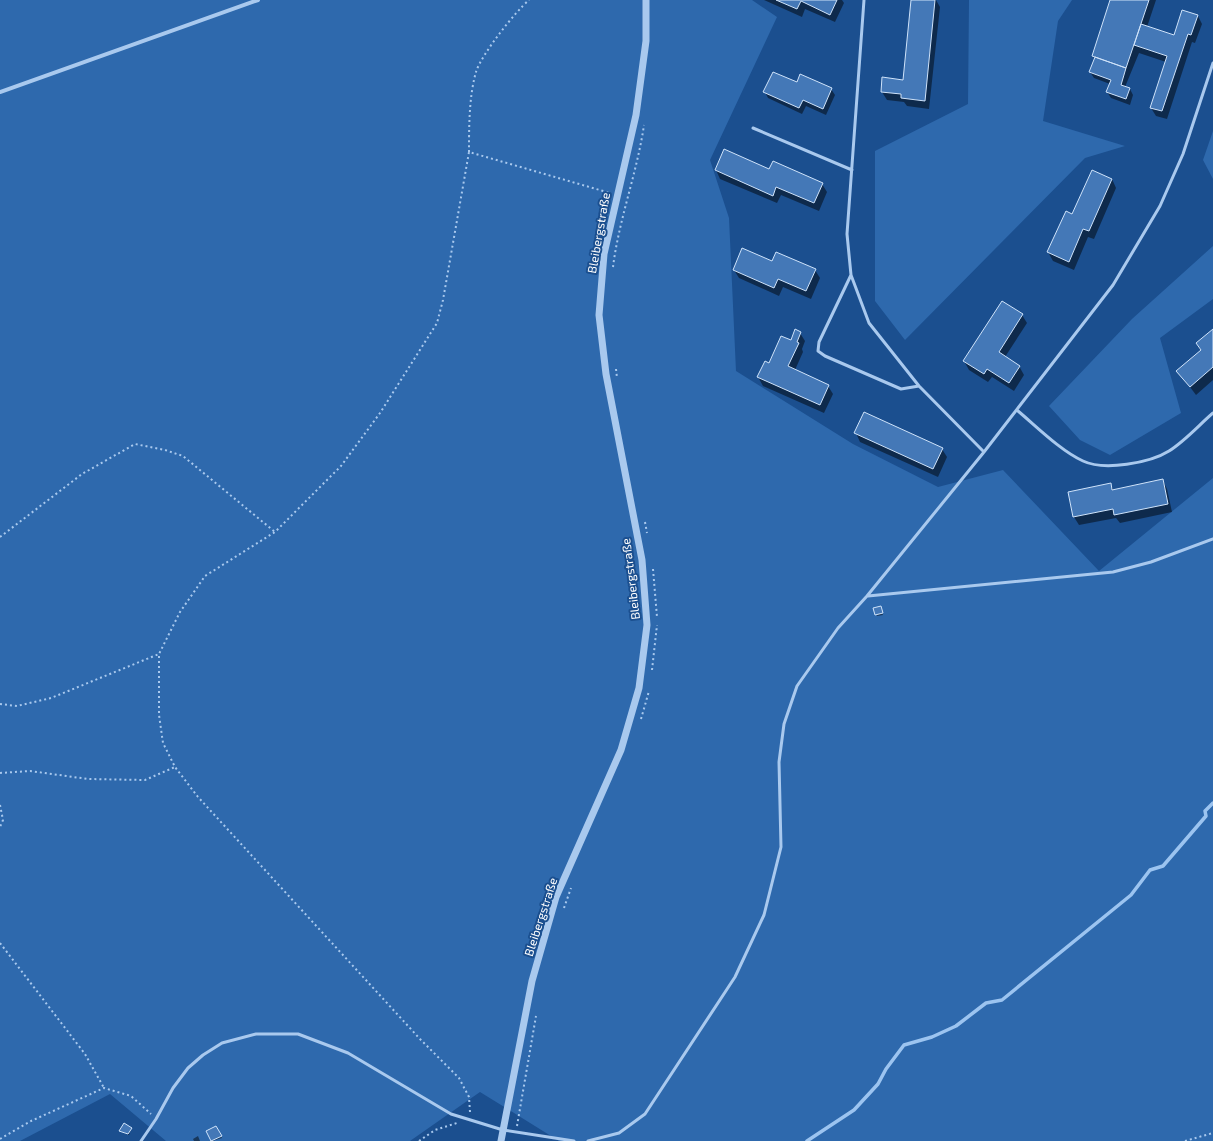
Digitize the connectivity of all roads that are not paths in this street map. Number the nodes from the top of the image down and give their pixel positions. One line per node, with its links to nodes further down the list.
1 (258, 0): 5 (street)
2 (646, 0): 15 (street, Bleibergstraße)
3 (864, 0): 7 (lane)
4 (1213, 63): 10 (lane)
5 (0, 92)
6 (753, 128): 7 (lane)
7 (852, 170): 8 (lane)
8 (851, 275): 9 (lane); 9 (lane)
9 (919, 386): 12 (lane)
10 (1018, 411): 11 (lane); 12 (lane)
11 (1213, 413)
12 (984, 452): 14 (lane)
13 (1213, 539): 14 (lane)
14 (867, 596): 19 (lane)
15 (503, 1130): 16 (lane); 17 (street, Bleibergstraße); 18 (lane)
16 (141, 1141)
17 (501, 1141)
18 (574, 1141)
19 (588, 1141)

